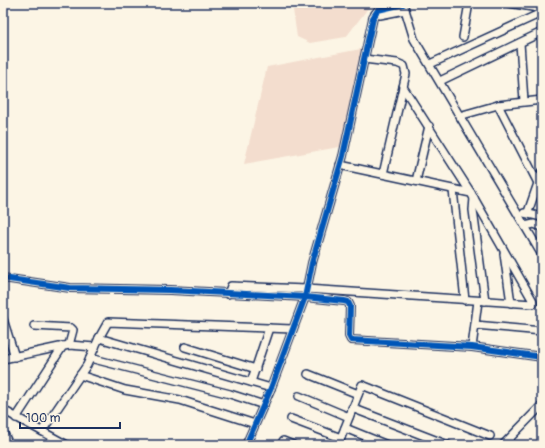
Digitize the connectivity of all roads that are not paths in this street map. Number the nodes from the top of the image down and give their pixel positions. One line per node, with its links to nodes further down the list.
1 (469, 3): 7 (street)
2 (509, 3): 4 (street)
3 (402, 7): 9 (street); 10 (street)
4 (539, 8): 5 (street); 10 (street)
5 (542, 21)
6 (542, 32): 8 (street)
7 (463, 37)
8 (520, 43): 11 (street); 14 (street)
9 (364, 59): 12 (street); 18 (street)
10 (430, 64): 11 (street)
11 (440, 81): 16 (street)
12 (403, 87): 17 (street); 20 (street)
13 (542, 100): 14 (street)
14 (524, 101): 15 (street)
15 (498, 105): 16 (street); 22 (street)
16 (459, 116): 26 (street)
17 (429, 126): 21 (street); 24 (street)
18 (340, 165): 20 (street); 33 (street)
19 (542, 172): 22 (street)
20 (383, 174): 21 (street)
21 (416, 181): 23 (street)
22 (539, 186): 25 (street)
23 (453, 190): 24 (street); 34 (street)
24 (472, 196): 30 (street); 35 (street)
25 (528, 212): 26 (street); 27 (street)
26 (518, 215): 28 (street)
27 (542, 217)
28 (525, 226): 29 (street); 31 (street)
29 (542, 227)
30 (504, 251): 36 (street); 36 (street)
31 (542, 254)
32 (3, 278): 33 (street)
33 (306, 293): 34 (street); 42 (street); 48 (street)
34 (465, 300): 37 (street)
35 (485, 301): 36 (street); 37 (street)
36 (511, 303)
37 (477, 304): 39 (street)
38 (3, 319): 49 (street)
39 (474, 325): 43 (street); 48 (street)
40 (34, 326): 45 (street)
41 (269, 328): 42 (street); 44 (street); 53 (street)
42 (292, 329): 57 (street)
43 (542, 331)
44 (99, 338): 46 (street); 56 (street)
45 (66, 346): 46 (street); 49 (street); 65 (street)
46 (95, 347): 51 (street)
47 (185, 347): 53 (street)
48 (472, 347): 50 (street)
49 (15, 357): 52 (street)
50 (542, 357)
51 (90, 358): 55 (street); 60 (street)
52 (3, 359)
53 (256, 369): 56 (street)
54 (308, 374): 58 (street)
55 (80, 375): 67 (street); 69 (street)
56 (252, 382): 57 (street)
57 (271, 388): 60 (street)
58 (358, 394): 62 (street); 71 (street)
59 (299, 396): 64 (street)
60 (264, 405): 67 (street)
61 (542, 405): 81 (street)
62 (352, 408): 64 (street); 80 (street)
63 (3, 410): 65 (street)
64 (349, 417): 68 (street)
65 (16, 418): 69 (street)
66 (291, 418): 74 (street)
67 (255, 424): 77 (street)
68 (345, 428): 74 (street); 79 (street)
69 (42, 431): 72 (street)
70 (3, 434): 75 (main road)
71 (490, 436)
72 (53, 442): 76 (street)
73 (283, 442): 78 (street)
74 (339, 442)
75 (8, 445)
76 (67, 445)
77 (246, 445)
78 (292, 445)
79 (388, 445)
80 (448, 445)
81 (503, 445)

